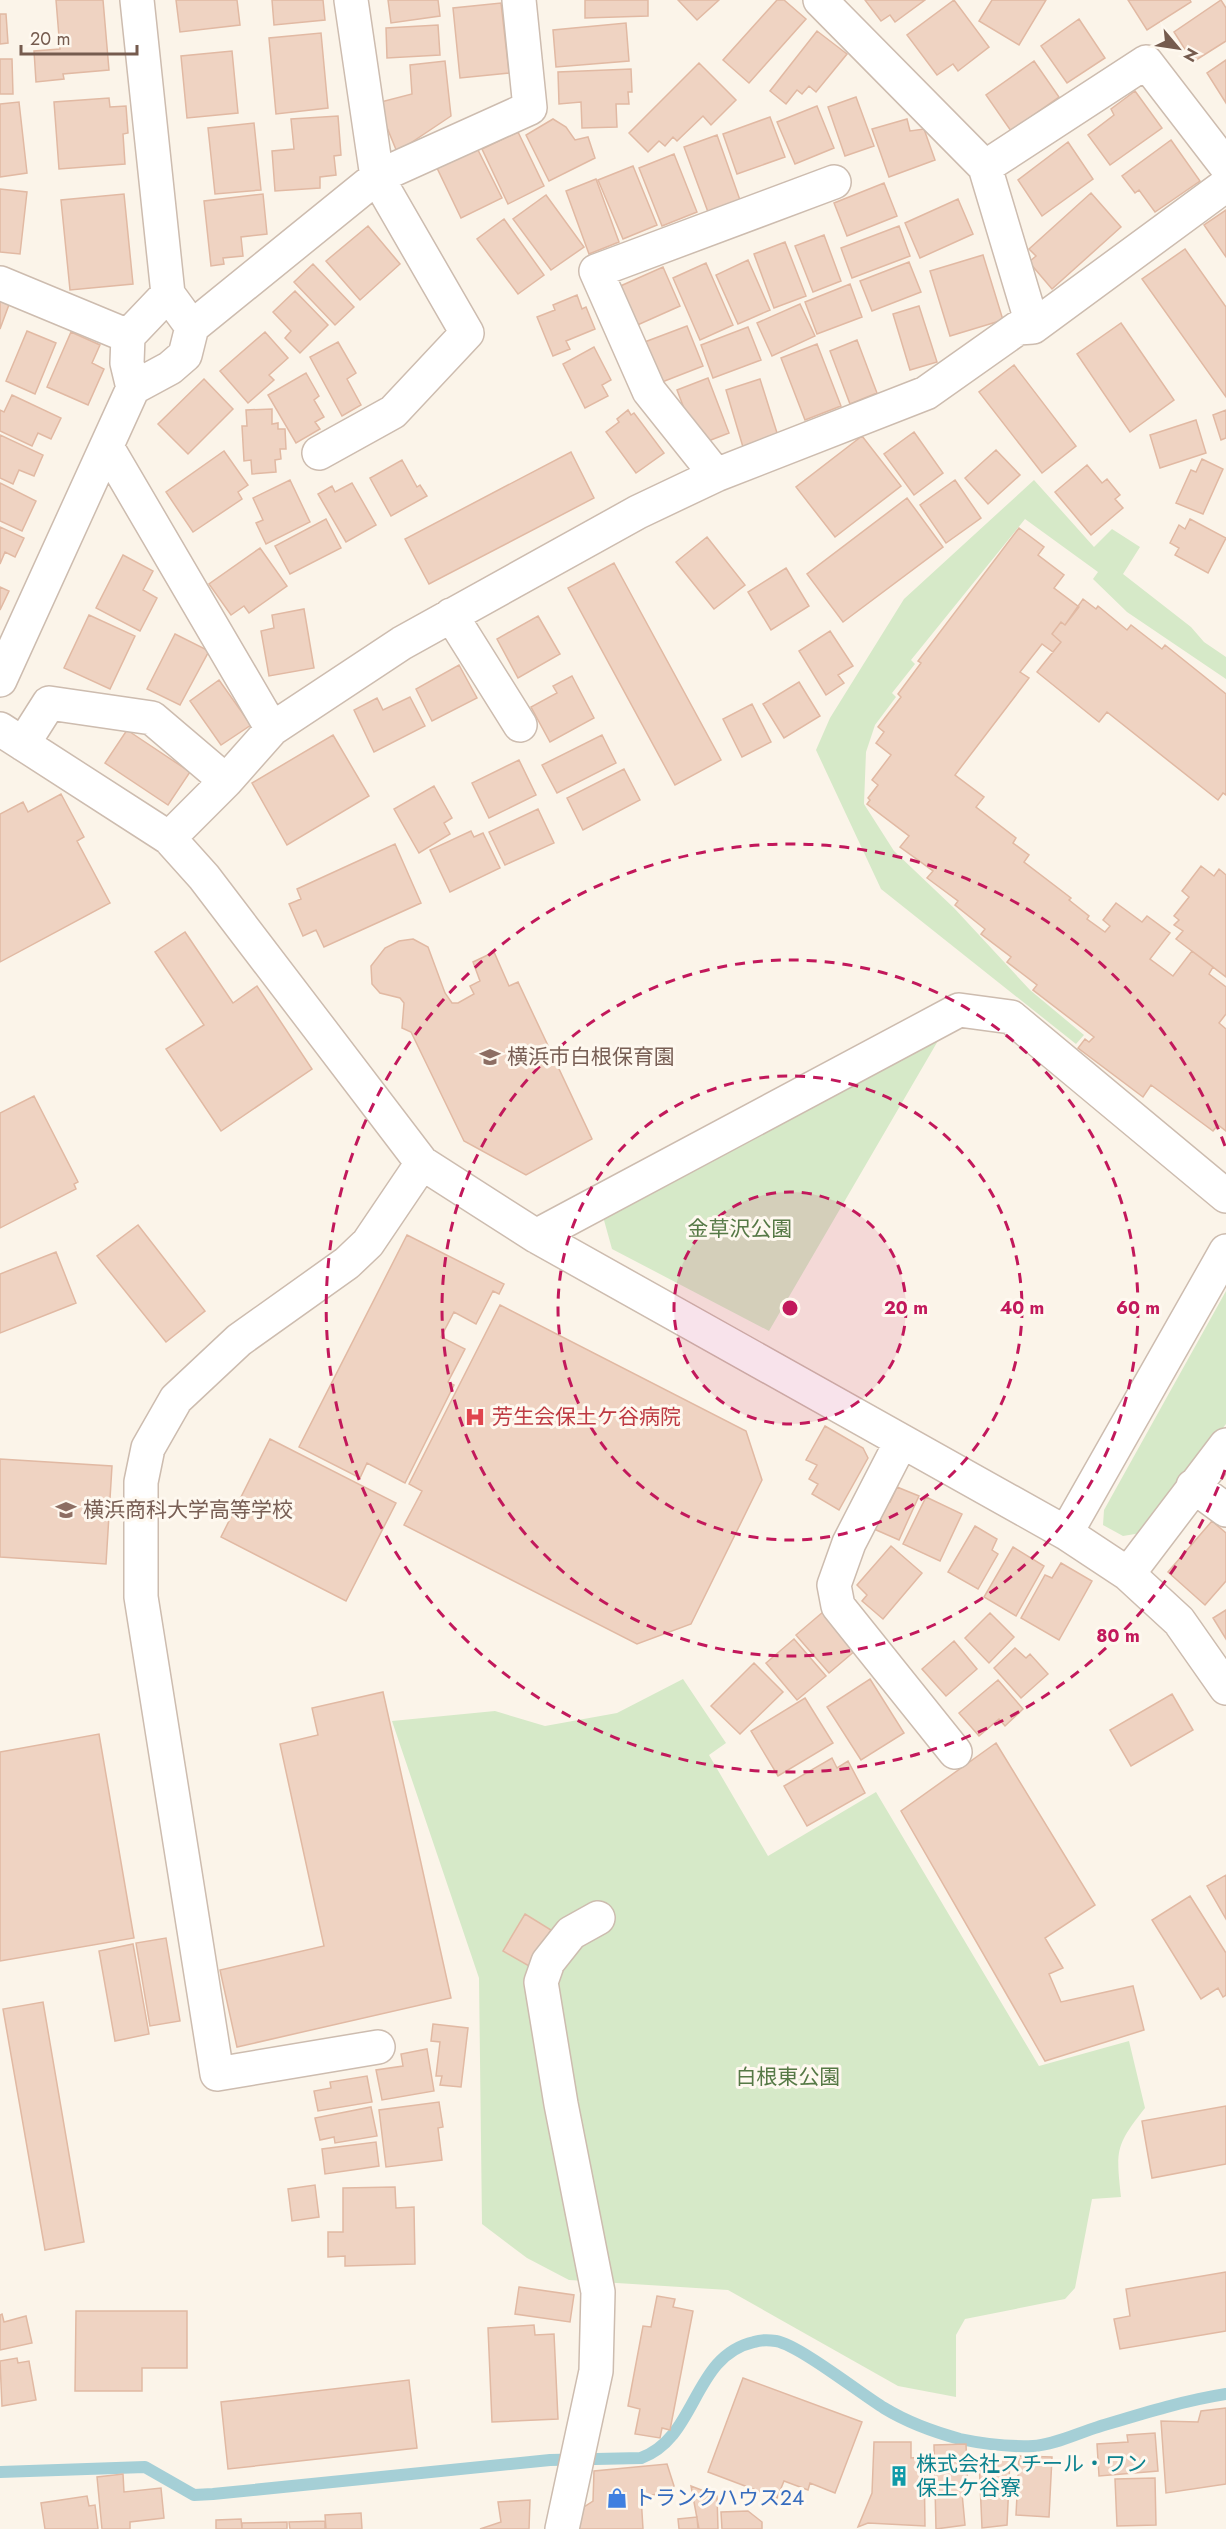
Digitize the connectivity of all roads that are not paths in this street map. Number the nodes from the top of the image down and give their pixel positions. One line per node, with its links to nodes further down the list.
1 (137, 0): 11 (street)
2 (351, 0): 7 (street)
3 (519, 0): 7 (street)
4 (820, 0): 6 (street)
5 (1226, 166): 6 (street)
6 (985, 167): 13 (street)
7 (377, 177): 12 (street); 17 (street)
8 (834, 182): 18 (street)
9 (1226, 185): 13 (street)
10 (0, 283): 14 (street)
11 (168, 294): 12 (street); 14 (street)
12 (192, 327): 15 (street)
13 (1033, 327): 18 (street)
14 (128, 336): 15 (street)
15 (133, 388): 16 (street)
16 (107, 447): 20 (street); 22 (street)
17 (319, 453)
18 (716, 475): 19 (street)
19 (452, 615): 21 (street); 22 (street)
20 (0, 680)
21 (520, 725)
22 (272, 729): 24 (street)
23 (11, 736): 24 (street); 25 (street)
24 (226, 781): 25 (street)
25 (169, 838): 26 (street)
26 (422, 1163): 28 (street); 39 (street)
27 (1226, 1196): 28 (street)
28 (536, 1236): 30 (street)
29 (1226, 1251): 34 (street)
30 (901, 1442): 34 (street); 37 (street)
31 (1226, 1445): 32 (street)
32 (1193, 1486): 33 (street); 35 (street)
33 (1226, 1510)
34 (1066, 1533): 35 (street)
35 (1128, 1574): 36 (street)
36 (1226, 1688)
37 (955, 1752)
38 (598, 1918): 40 (street)
39 (378, 2047)
40 (562, 2529)

